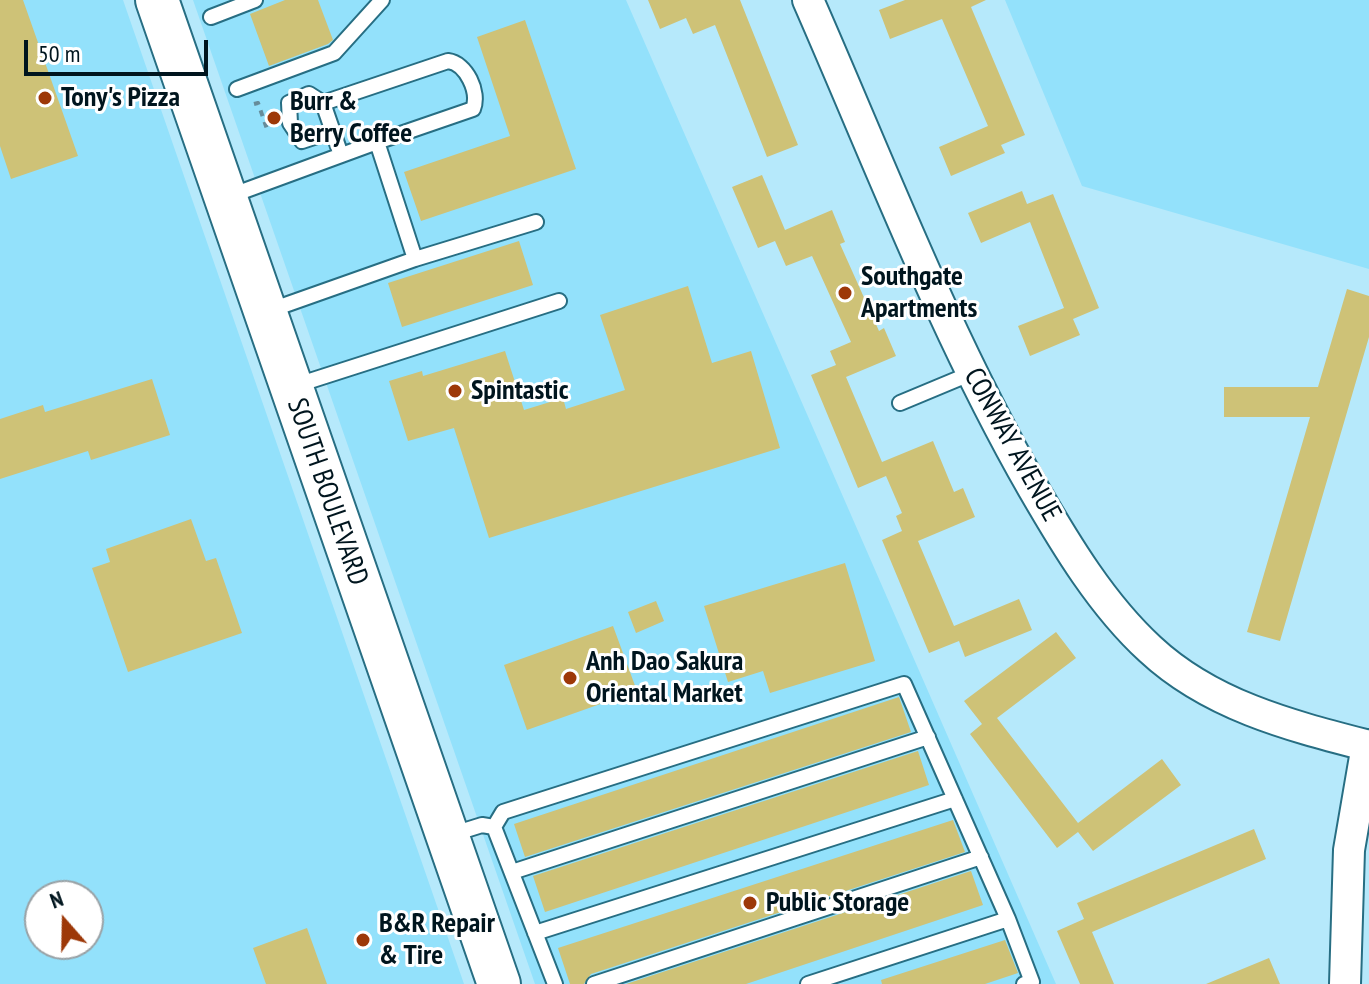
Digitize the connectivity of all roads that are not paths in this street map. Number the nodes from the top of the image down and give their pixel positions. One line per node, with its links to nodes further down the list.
1 (157, 0): 11 (main road, SOUTH BOULEVARD)
2 (255, 0): 5 (lane)
3 (382, 0): 6 (lane)
4 (808, 0): 16 (street, CONWAY AVENUE)
5 (211, 17)
6 (237, 89)
7 (323, 103): 8 (lane); 8 (lane); 9 (lane)
8 (332, 131): 10 (lane)
9 (377, 142): 10 (lane); 13 (lane)
10 (341, 155): 11 (lane)
11 (226, 197): 15 (main road, SOUTH BOULEVARD)
12 (536, 222): 13 (lane)
13 (415, 259): 15 (lane)
14 (559, 301): 17 (lane)
15 (266, 311): 17 (main road, SOUTH BOULEVARD)
16 (972, 373): 18 (lane); 20 (street, CONWAY AVENUE)
17 (290, 387): 23 (main road, SOUTH BOULEVARD)
18 (900, 403)
19 (928, 737): 21 (lane); 22 (lane); 25 (lane)
20 (1368, 746): 33 (street)
21 (955, 799): 24 (lane); 27 (lane)
22 (494, 827): 23 (lane); 25 (lane)
23 (446, 836): 28 (main road, SOUTH BOULEVARD)
24 (981, 857): 26 (lane); 30 (lane)
25 (512, 872): 27 (lane)
26 (1008, 919): 31 (lane); 32 (lane)
27 (535, 933): 29 (lane)
28 (499, 984)
29 (555, 984)
30 (594, 984)
31 (808, 984)
32 (1024, 984)
33 (1345, 984)

